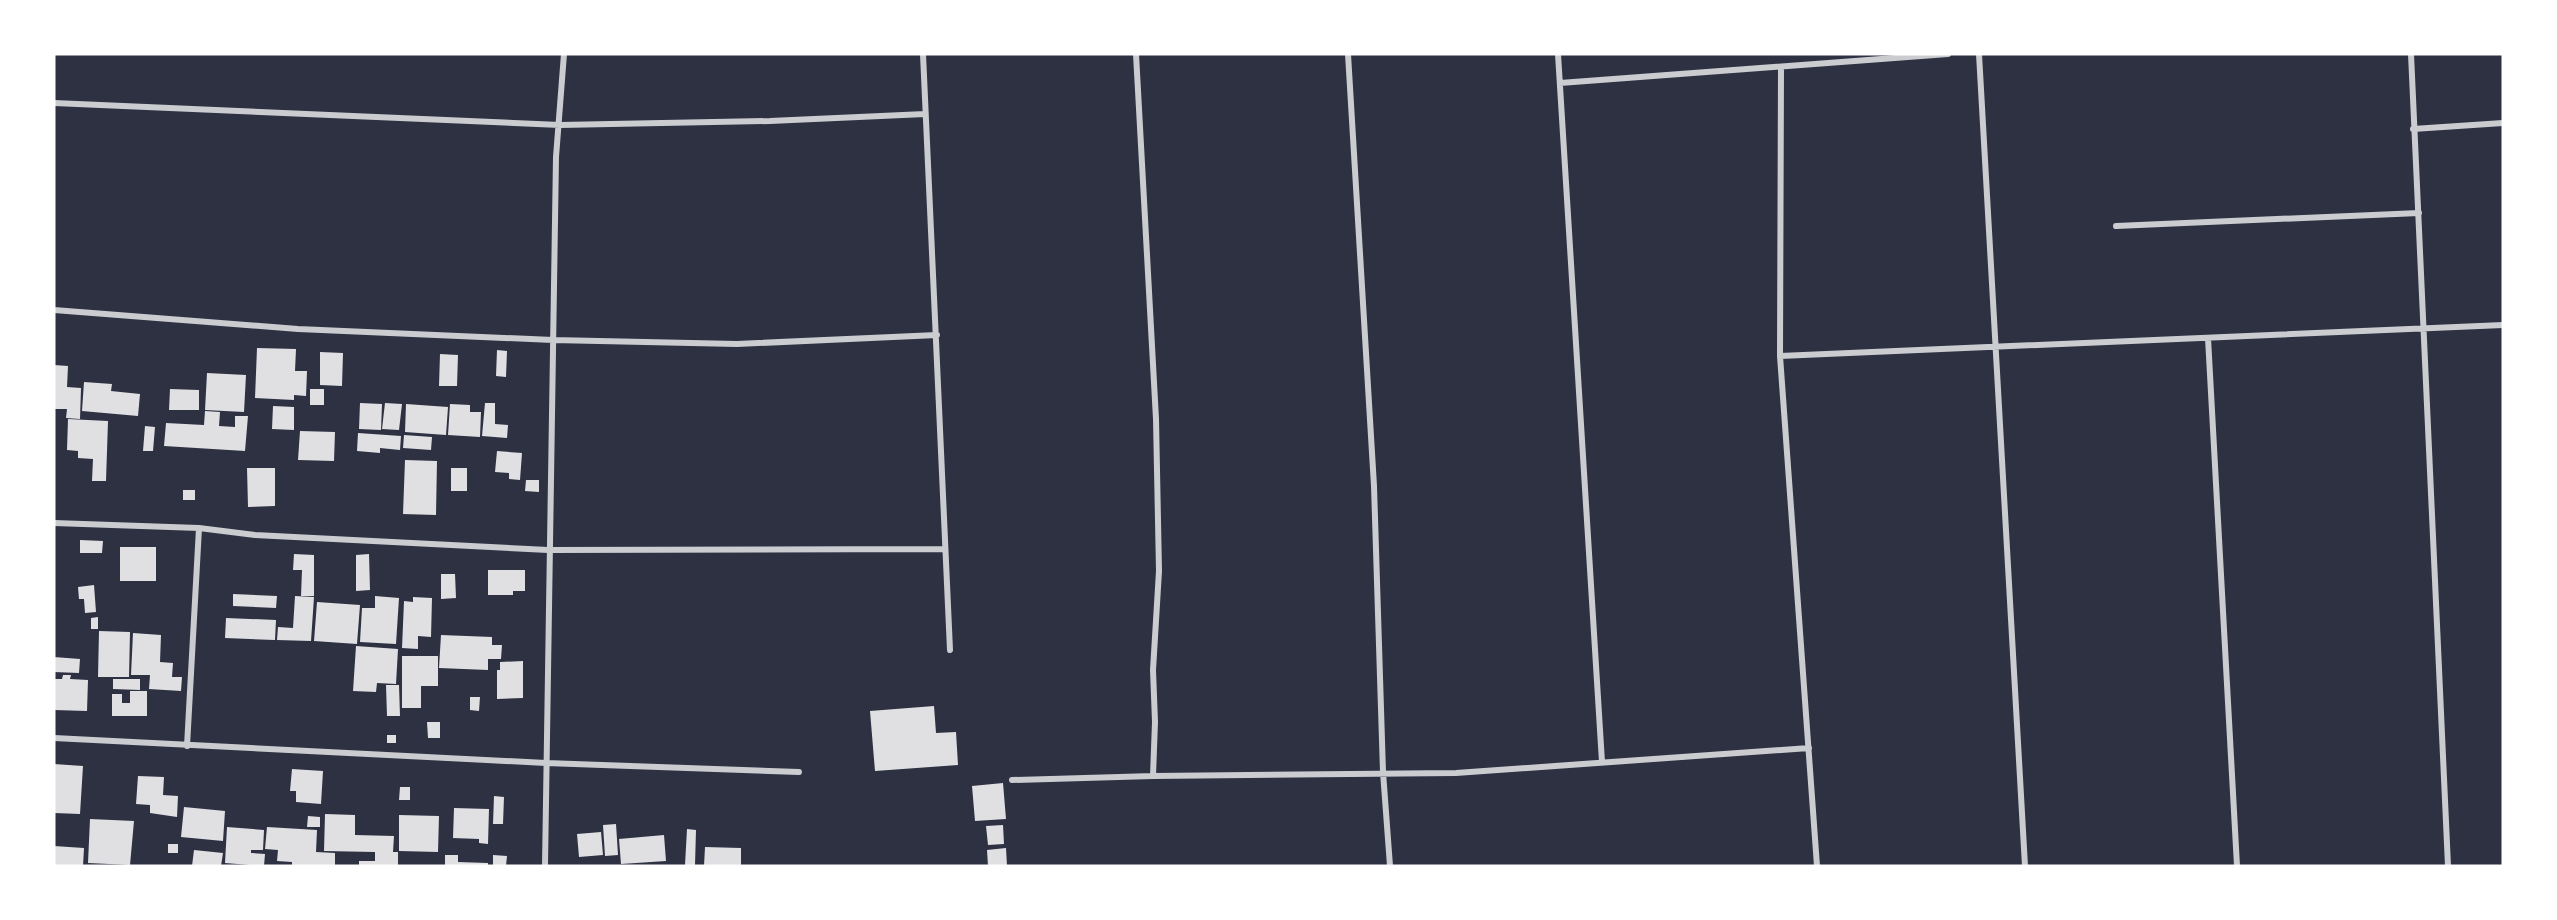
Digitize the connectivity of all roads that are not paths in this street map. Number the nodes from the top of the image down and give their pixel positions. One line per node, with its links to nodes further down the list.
1 (564, 54): 14 (street)
2 (922, 54): 12 (street)
3 (1136, 54): 38 (street)
4 (1348, 54): 37 (street)
5 (1558, 54): 10 (street)
6 (1948, 54): 9 (street)
7 (1979, 54): 24 (street)
8 (2411, 54): 15 (street)
9 (1781, 68): 10 (street); 25 (street)
10 (1560, 83): 34 (street)
11 (54, 103): 14 (street)
12 (925, 114): 14 (street); 21 (street)
13 (2503, 123): 15 (street)
14 (560, 125): 23 (street)
15 (2413, 129): 16 (street)
16 (2419, 213): 17 (street); 20 (street)
17 (2116, 226)
18 (54, 310): 23 (street)
19 (2503, 325): 20 (street)
20 (2425, 327): 22 (street); 45 (street)
21 (937, 335): 23 (street); 28 (street)
22 (2208, 338): 24 (street); 44 (street)
23 (552, 340): 29 (street)
24 (1994, 349): 25 (street); 43 (street)
25 (1780, 356): 33 (street)
26 (54, 523): 27 (street)
27 (199, 528): 29 (street); 32 (street)
28 (943, 549): 29 (street); 30 (street)
29 (548, 550): 35 (street)
30 (950, 650)
31 (54, 738): 32 (street)
32 (187, 746): 35 (street)
33 (1809, 747): 34 (street); 42 (street)
34 (1602, 762): 37 (street)
35 (546, 763): 36 (street); 40 (street)
36 (799, 772)
37 (1383, 772): 38 (street); 41 (street)
38 (1153, 776): 39 (street)
39 (1012, 780)
40 (545, 866)
41 (1390, 866)
42 (1817, 866)
43 (2025, 866)
44 (2237, 866)
45 (2448, 866)

